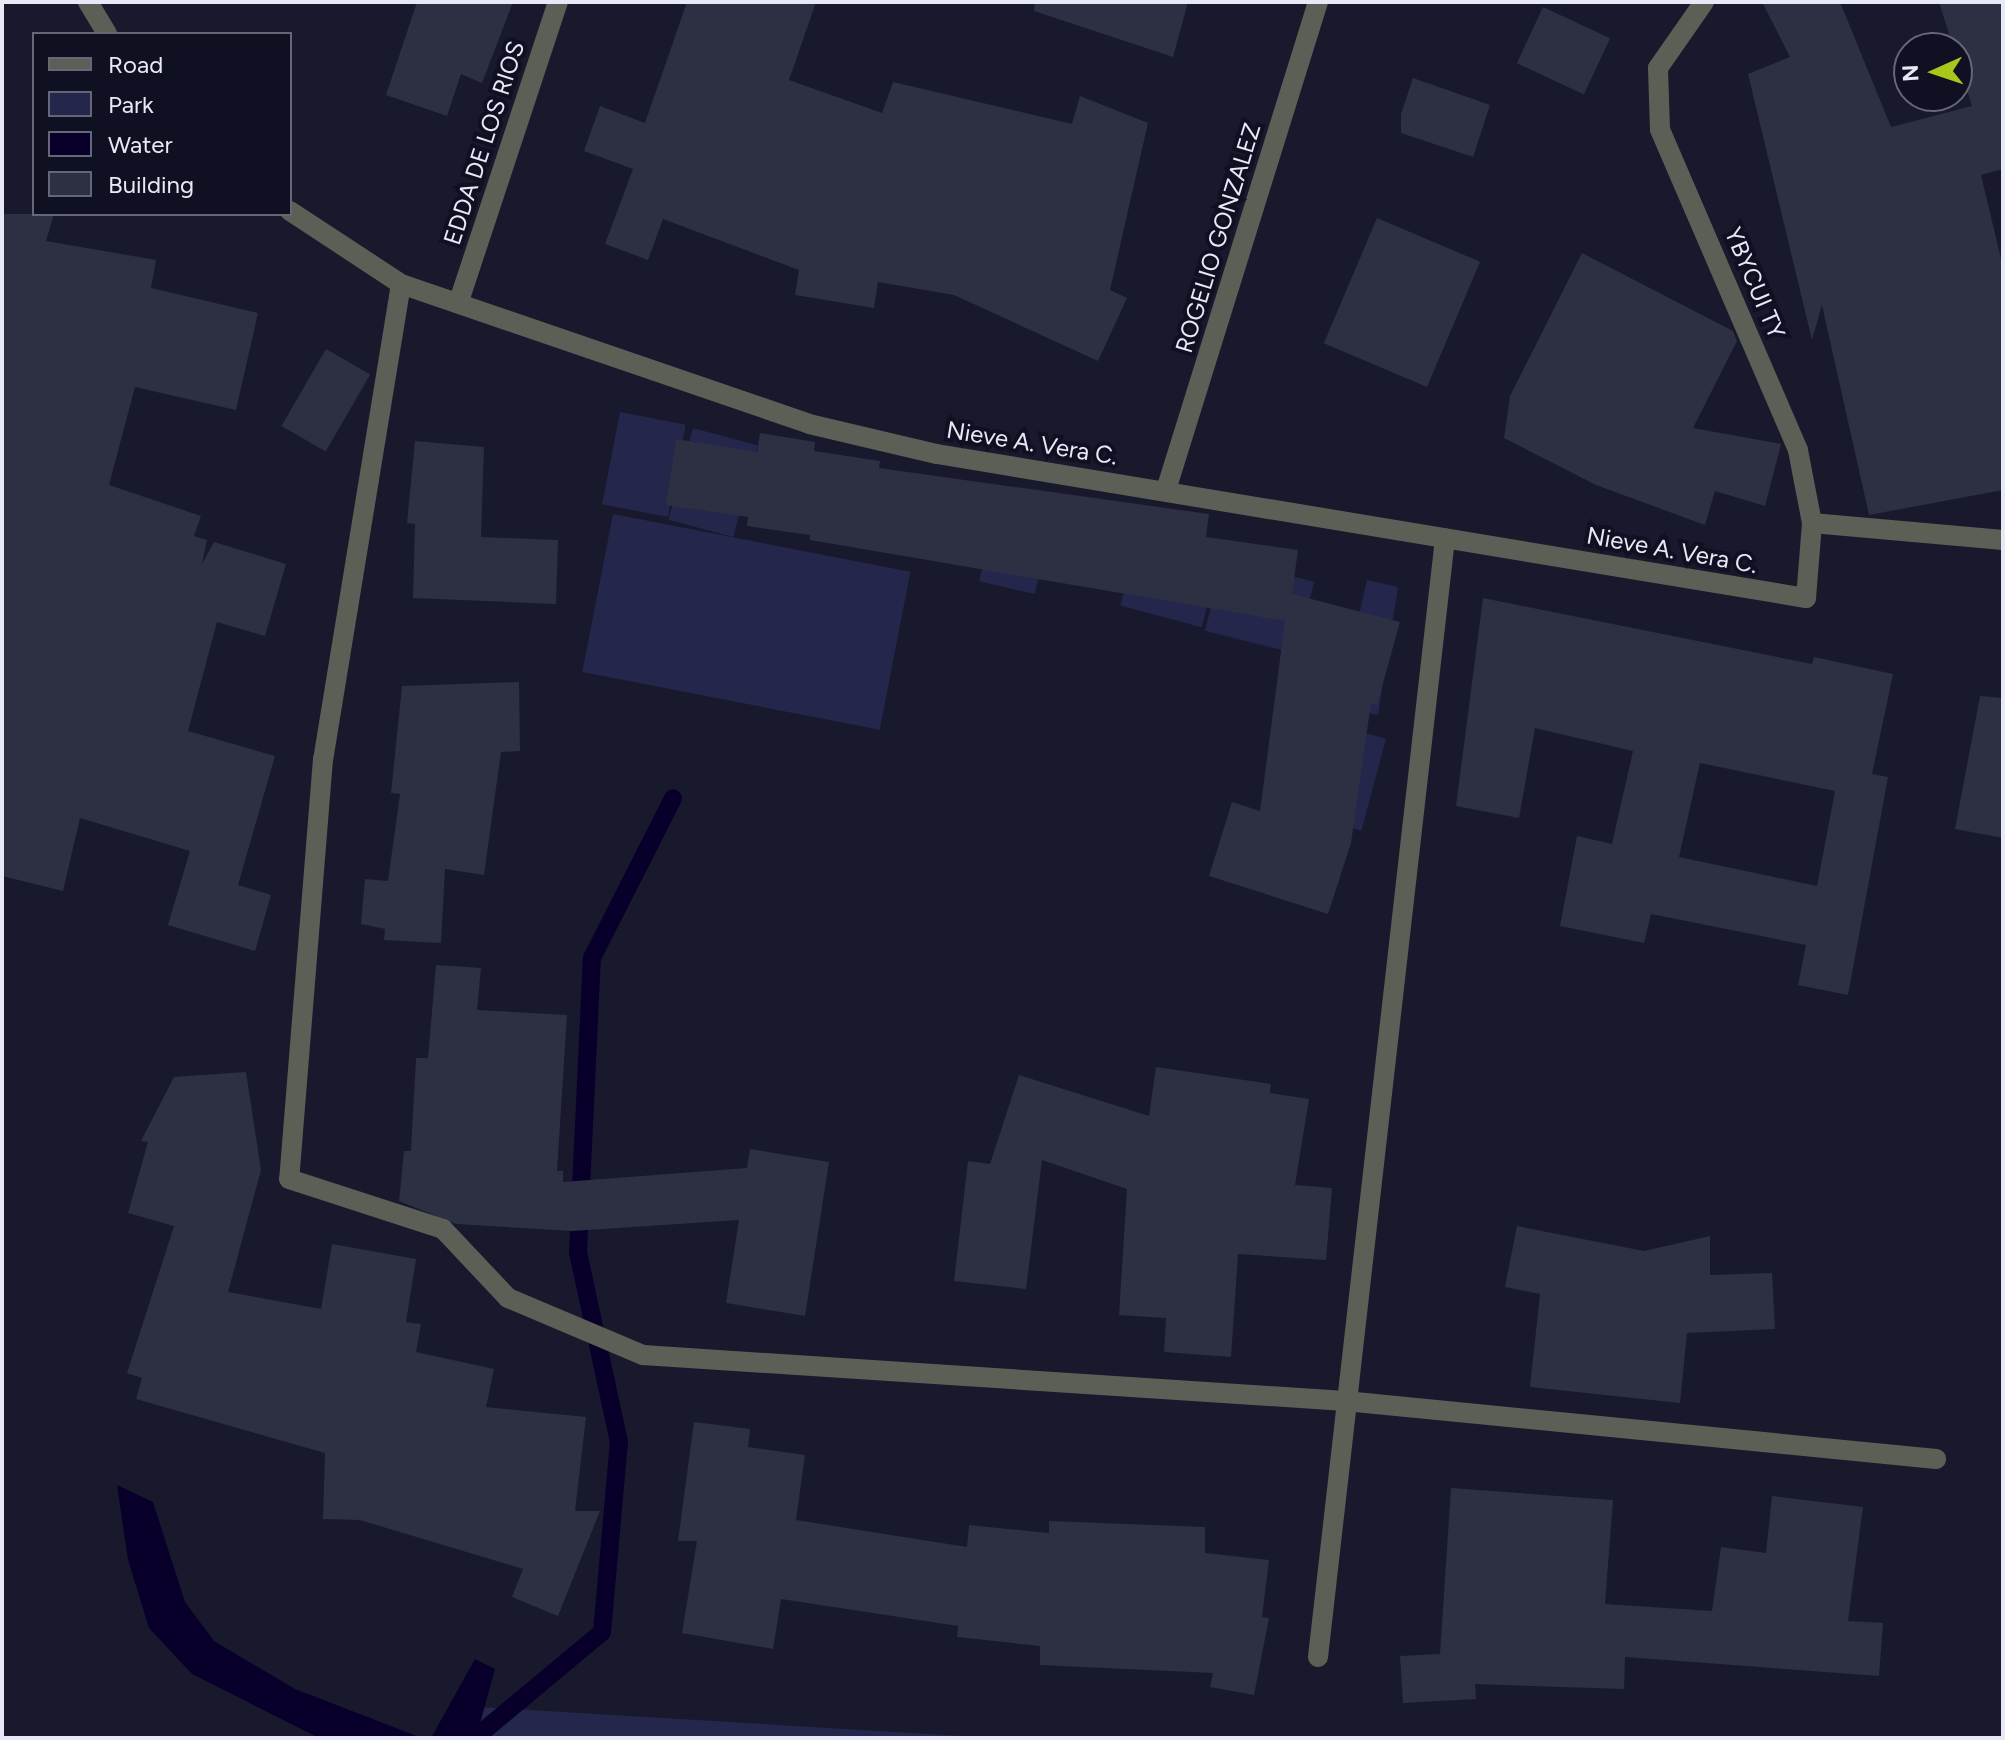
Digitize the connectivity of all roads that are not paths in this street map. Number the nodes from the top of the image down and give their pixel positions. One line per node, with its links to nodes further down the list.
1 (88, 2): 5 (street)
2 (558, 2): 8 (street, EDDA DE LOS RIOS)
3 (1318, 2): 9 (street, ROGELIO GONZALEZ)
4 (1704, 2): 10 (street, YBYCUI TY)
5 (106, 32)
6 (292, 212): 7 (street, Nieve A. Vera C.)
7 (401, 284): 8 (street, Nieve A. Vera C.); 14 (street)
8 (459, 301): 9 (street, Nieve A. Vera C.)
9 (1166, 490): 11 (street, Nieve A. Vera C.)
10 (1812, 523): 12 (street); 13 (street, YBYCUI TY)
11 (1445, 538): 13 (street, Nieve A. Vera C.); 14 (street)
12 (2003, 540)
13 (1806, 598)
14 (1345, 1401): 15 (street); 16 (street)
15 (1936, 1459)
16 (1318, 1657)

